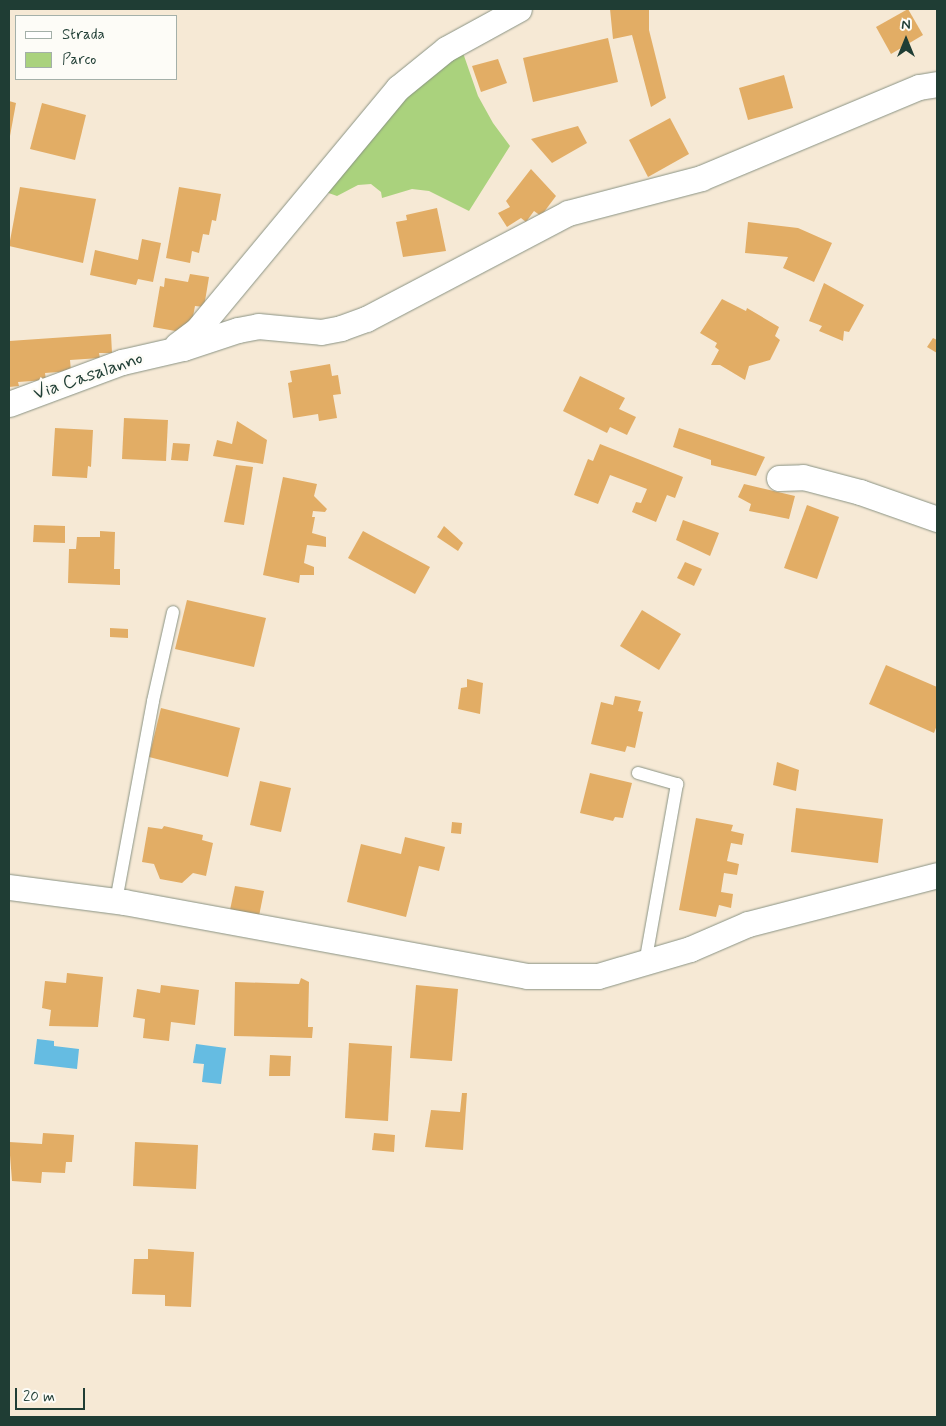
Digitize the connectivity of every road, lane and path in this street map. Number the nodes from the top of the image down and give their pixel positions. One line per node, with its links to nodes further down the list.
1 (518, 9): 3 (street)
2 (937, 84): 3 (street, Via Casalanno)
3 (168, 350): 4 (street, Via Casalanno)
4 (9, 404)
5 (779, 478): 6 (street)
6 (937, 519)
7 (174, 612): 11 (lane)
8 (638, 773): 12 (lane)
9 (937, 875): 12 (street)
10 (9, 887): 11 (street)
11 (116, 901): 12 (street)
12 (645, 964)

